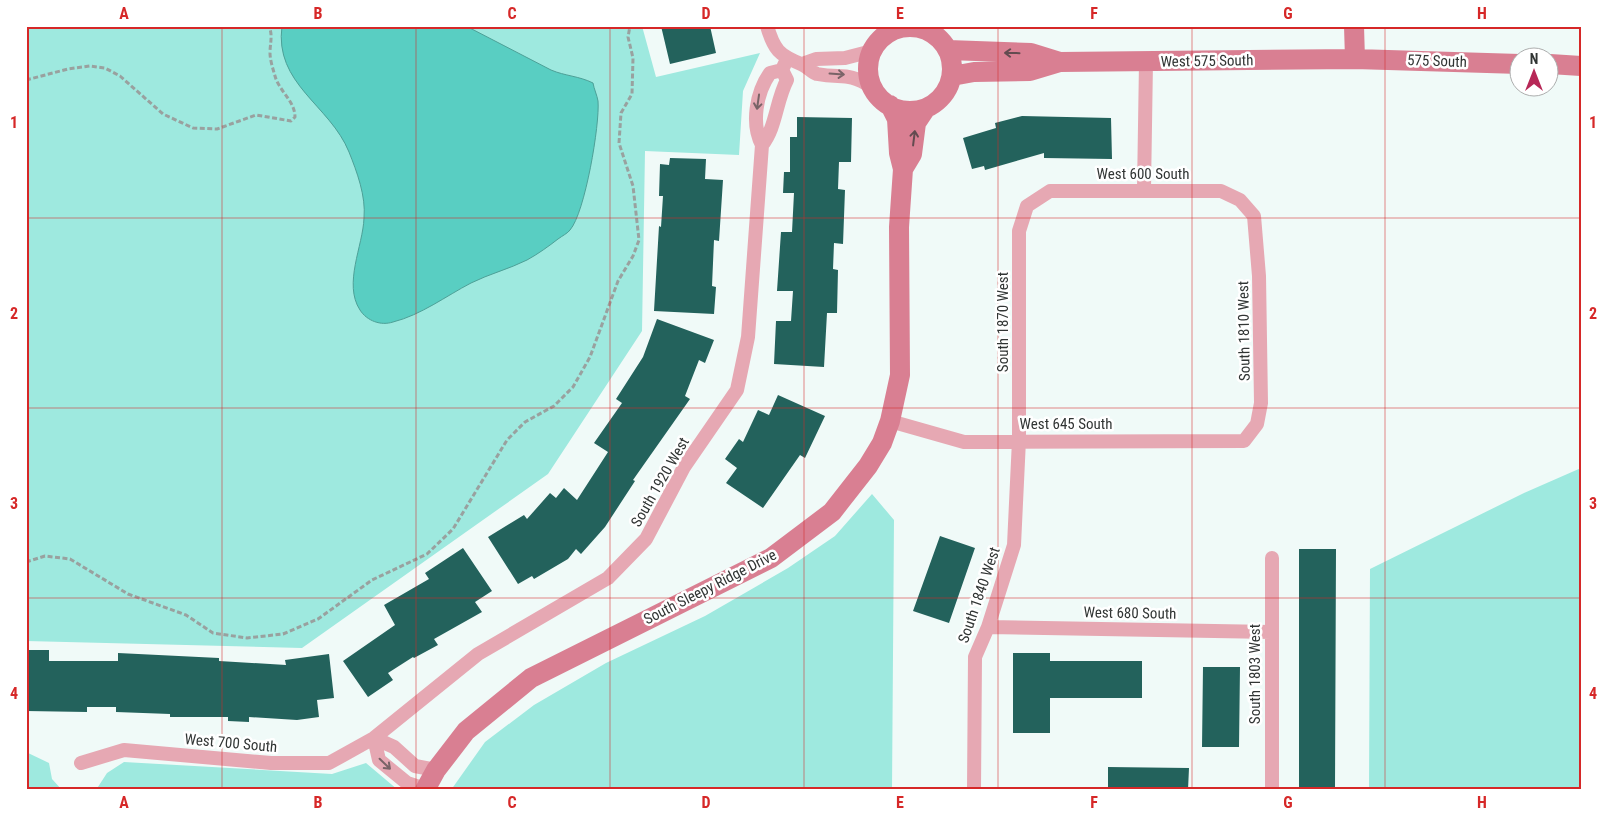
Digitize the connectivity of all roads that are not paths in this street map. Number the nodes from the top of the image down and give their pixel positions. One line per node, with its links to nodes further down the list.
1 (767, 26): 10 (street)
2 (1354, 26): 5 (street)
3 (872, 50): 4 (street); 8 (street); 14 (street)
4 (948, 50): 6 (street, West 575 South, one-way to 4); 13 (street)
5 (1355, 59): 7 (street, West 575 South); 9 (street, 575 South)
6 (1060, 62): 7 (street, West 575 South); 13 (street, West 575 South)
7 (1146, 62): 19 (street)
8 (802, 64): 10 (street); 14 (street, one-way to 14)
9 (1510, 64)
10 (785, 65): 17 (street, South 1920 West); 17 (street, South 1920 West, one-way to 17)
11 (1560, 65): 12 (street)
12 (1581, 66)
13 (952, 76): 16 (street)
14 (872, 87): 15 (street)
15 (890, 105): 16 (street); 18 (street, South Sleepy Ridge Drive)
16 (926, 108): 18 (street, South Sleepy Ridge Drive, one-way to 16)
17 (762, 145): 28 (street, South 1920 West)
18 (903, 168): 22 (street, South Sleepy Ridge Drive)
19 (1144, 189): 20 (street, West 600 South); 21 (street, West 600 South)
20 (1027, 206): 23 (street, South 1870 West)
21 (1254, 216): 24 (street, South 1810 West)
22 (890, 421): 23 (street, West 645 South); 30 (street, South Sleepy Ridge Drive)
23 (1019, 440): 24 (street, West 645 South); 26 (street, South 1840 West)
24 (1244, 441)
25 (1272, 558): 27 (street, South 1803 West)
26 (988, 627): 27 (street, West 680 South); 32 (street, South 1840 West)
27 (1271, 632): 33 (street, South 1803 West)
28 (374, 738): 29 (street, West 700 South); 30 (street); 31 (street, one-way to 31)
29 (81, 763)
30 (436, 770): 31 (street, South Sleepy Ridge Drive)
31 (419, 787)
32 (974, 790)
33 (1272, 790)

